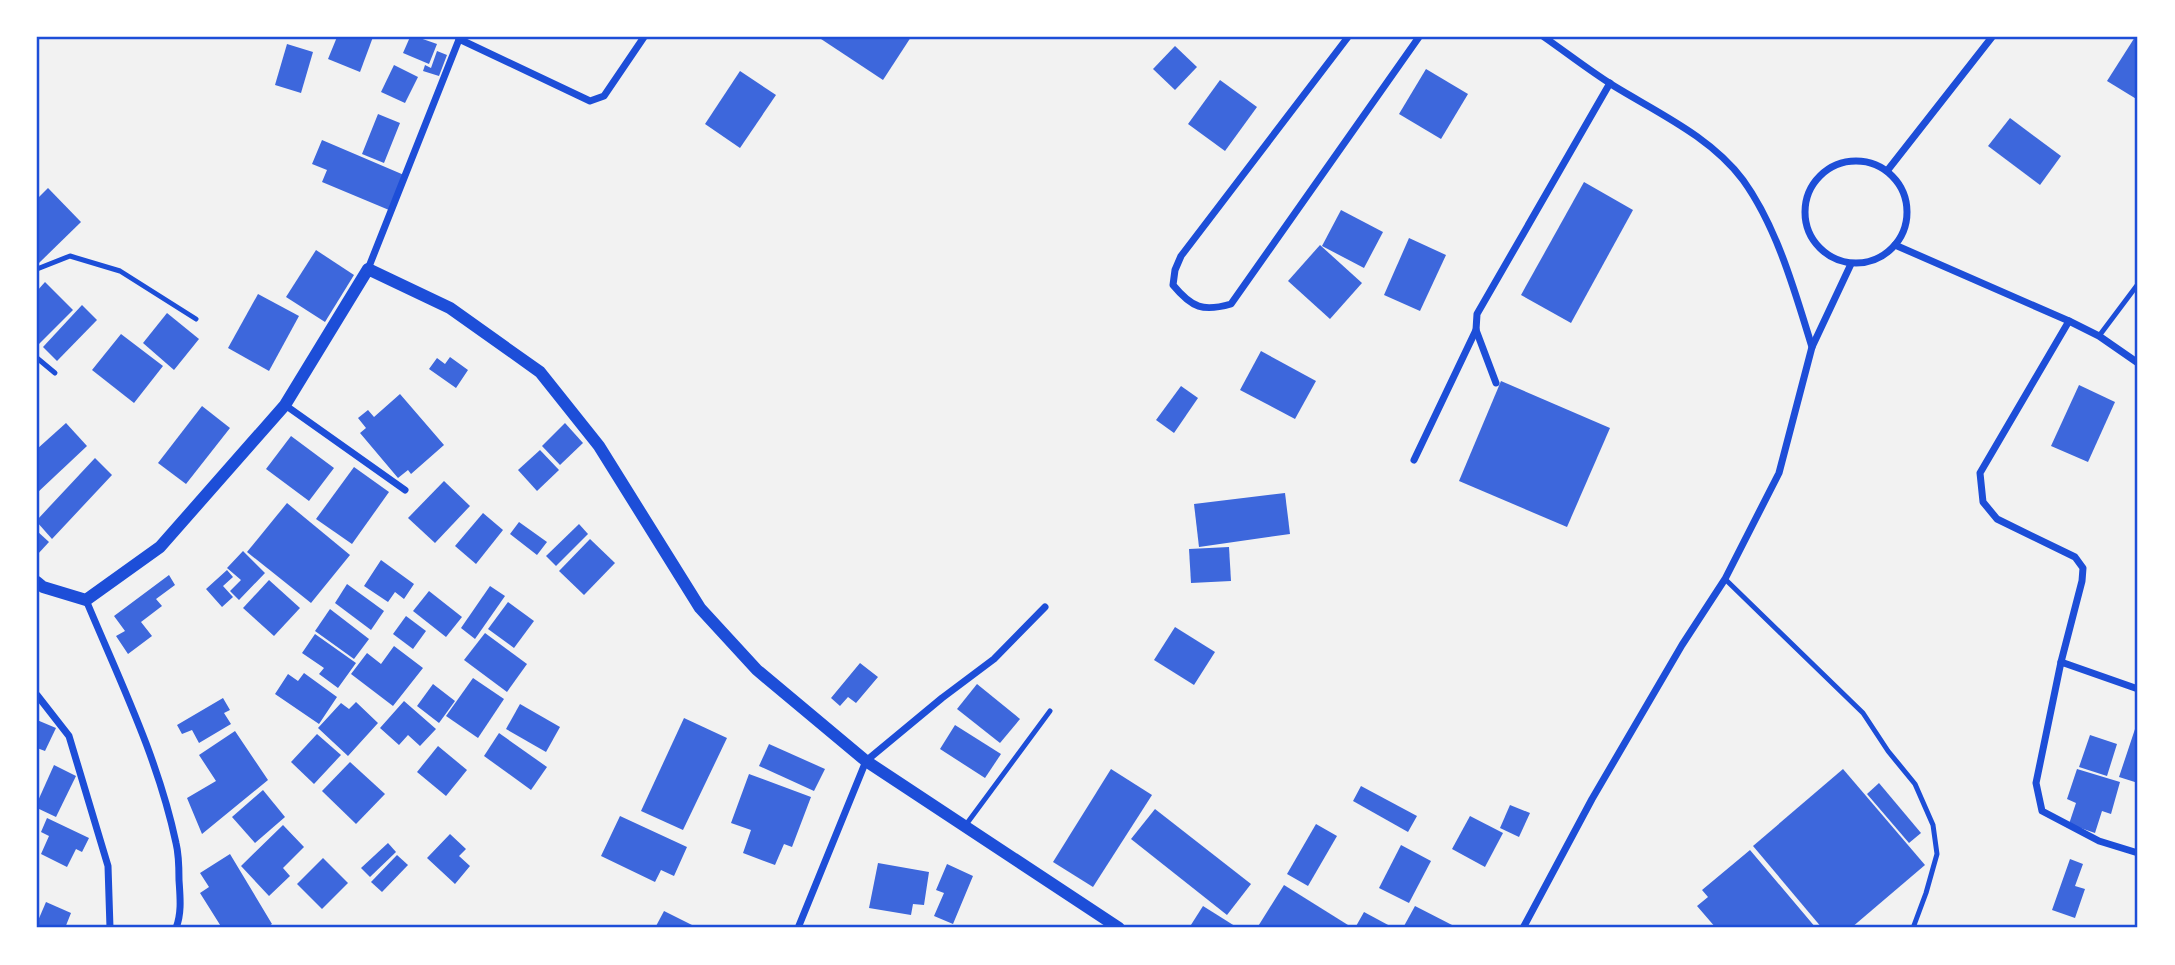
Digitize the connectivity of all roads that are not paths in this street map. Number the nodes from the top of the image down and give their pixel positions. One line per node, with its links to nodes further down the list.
1 (644, 37): 6 (street)
2 (1348, 37): 3 (street)
3 (1419, 37)
4 (1544, 37): 7 (street)
5 (1992, 37): 8 (street)
6 (459, 38): 12 (street)
7 (1610, 83): 16 (street); 18 (street)
8 (1887, 171): 9 (street); 10 (street)
9 (1895, 245): 10 (street); 15 (street)
10 (1851, 264): 18 (street)
11 (37, 269): 14 (lane)
12 (368, 269): 23 (street); 34 (street)
13 (2138, 284): 17 (lane)
14 (196, 319)
15 (2069, 321): 17 (street); 30 (street)
16 (1476, 330): 22 (street); 24 (street)
17 (2099, 336): 20 (street)
18 (1812, 347): 26 (street)
19 (37, 358): 21 (lane)
20 (2138, 363)
21 (55, 373)
22 (1496, 383)
23 (285, 405): 25 (street); 28 (street)
24 (1414, 460)
25 (405, 490)
26 (1725, 579): 41 (street); 42 (lane)
27 (37, 582): 28 (street)
28 (86, 600): 38 (street)
29 (1045, 607): 34 (street)
30 (2061, 662): 31 (street); 36 (street)
31 (2138, 689)
32 (37, 695): 37 (street)
33 (1050, 711): 35 (lane)
34 (866, 761): 35 (street); 39 (street)
35 (965, 826): 40 (street)
36 (2138, 853)
37 (110, 928)
38 (176, 928)
39 (798, 928)
40 (1119, 928)
41 (1523, 928)
42 (1913, 928)

